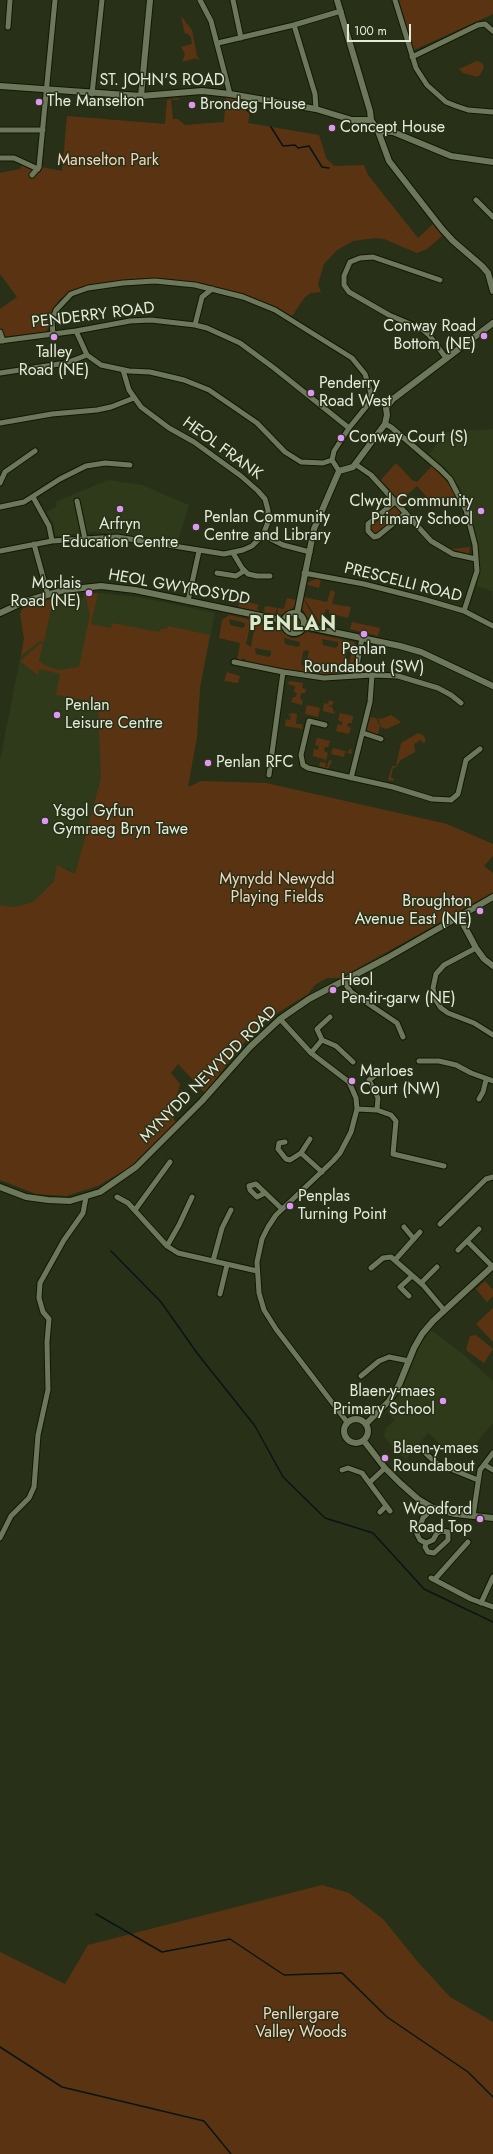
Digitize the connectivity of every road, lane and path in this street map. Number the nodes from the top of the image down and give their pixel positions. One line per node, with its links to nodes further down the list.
1 (10, 0): 11 (street)
2 (55, 0): 17 (street)
3 (102, 0): 18 (street)
4 (150, 0): 20 (street)
5 (234, 0): 13 (street)
6 (337, 0): 9 (street)
7 (396, 0): 15 (street)
8 (199, 1): 14 (street)
9 (340, 11): 10 (street); 23 (street)
10 (294, 25): 13 (street); 21 (street)
11 (8, 27)
12 (493, 31): 15 (street)
13 (241, 38): 14 (street)
14 (218, 43): 19 (street)
15 (412, 57): 22 (street)
16 (0, 86): 17 (street, ST. JOHN'S ROAD)
17 (47, 91): 18 (street, ST. JOHN'S ROAD); 25 (street)
18 (92, 94): 20 (street, ST. JOHN'S ROAD)
19 (230, 94): 20 (street, ST. JOHN'S ROAD); 21 (street, ST. JOHN'S ROAD)
20 (141, 96)
21 (316, 109): 23 (street, ST. JOHN'S ROAD)
22 (493, 112)
23 (371, 120): 26 (street)
24 (0, 130): 25 (street)
25 (43, 130): 29 (street)
26 (378, 132): 28 (street); 36 (street)
27 (0, 158): 29 (street)
28 (493, 162)
29 (38, 169): 30 (street)
30 (32, 175)
31 (476, 200): 32 (street)
32 (493, 217)
33 (440, 280): 45 (street)
34 (195, 285): 35 (street); 37 (street); 42 (street)
35 (212, 289): 37 (street); 51 (street)
36 (493, 291)
37 (202, 298): 39 (street)
38 (493, 323): 45 (street)
39 (195, 325): 40 (street, PENDERRY ROAD); 51 (street, PENDERRY ROAD)
40 (76, 331): 42 (street, PENDERRY ROAD); 44 (street)
41 (0, 332): 43 (street)
42 (53, 334): 43 (street, PENDERRY ROAD)
43 (2, 341)
44 (87, 355): 46 (street); 47 (street)
45 (446, 358): 50 (street)
46 (122, 370): 48 (street, HEOL FRANK); 53 (street)
47 (0, 373)
48 (134, 398): 49 (street); 63 (street, HEOL FRANK)
49 (0, 423)
50 (385, 424): 54 (street); 71 (street)
51 (349, 428): 53 (street)
52 (35, 451): 57 (street)
53 (332, 460): 56 (street)
54 (355, 464): 56 (street); 60 (street)
55 (130, 465): 58 (street)
56 (339, 471): 69 (street)
57 (0, 483)
58 (34, 497): 61 (street); 65 (street)
59 (78, 501): 64 (street)
60 (396, 501): 62 (street); 62 (street)
61 (0, 505)
62 (406, 513): 71 (street)
63 (262, 535): 69 (street); 70 (street)
64 (85, 539): 65 (street); 68 (street)
65 (52, 541): 66 (street)
66 (34, 544): 67 (street); 78 (street)
67 (0, 551)
68 (199, 551): 70 (street); 79 (street)
69 (310, 552): 74 (street)
70 (233, 553): 72 (street)
71 (476, 559): 80 (street)
72 (244, 572): 75 (street); 76 (street)
73 (217, 573): 75 (street)
74 (304, 573): 80 (street, PRESCELLI ROAD); 82 (street)
75 (224, 574): 77 (street)
76 (270, 576)
77 (222, 580)
78 (48, 595): 79 (street, HEOL GWYROSYDD); 81 (street, HEOL GWYROSYDD)
79 (188, 601): 83 (street, HEOL GWYROSYDD)
80 (464, 611): 85 (street, PRESCELLI ROAD)
81 (0, 613)
82 (297, 614): 83 (street); 84 (street)
83 (285, 621): 84 (street)
84 (304, 626): 86 (street)
85 (493, 626)
86 (362, 638): 90 (street); 91 (street)
87 (234, 662): 88 (street)
88 (283, 672): 90 (street); 97 (street)
89 (372, 675): 90 (street); 92 (street); 94 (street)
90 (355, 676)
91 (493, 686)
92 (460, 703)
93 (325, 725): 98 (street)
94 (363, 733): 95 (street); 98 (street)
95 (381, 739)
96 (480, 749): 98 (street)
97 (269, 775)
98 (351, 778)
99 (493, 898): 100 (street, MYNYDD NEWYDD ROAD)
100 (460, 918): 101 (street); 103 (street, MYNYDD NEWYDD ROAD)
101 (476, 948): 102 (street); 106 (street)
102 (493, 966)
103 (344, 982): 105 (street, MYNYDD NEWYDD ROAD); 107 (street)
104 (330, 1018): 108 (street)
105 (280, 1019): 109 (street); 127 (street, MYNYDD NEWYDD ROAD)
106 (493, 1035)
107 (402, 1037)
108 (322, 1040): 109 (street); 111 (street)
109 (311, 1053): 116 (street)
110 (419, 1061): 113 (street)
111 (353, 1062)
112 (381, 1071): 117 (street)
113 (486, 1080): 114 (street); 115 (street)
114 (493, 1081)
115 (479, 1099)
116 (357, 1109): 117 (street); 123 (street)
117 (377, 1110): 122 (street)
118 (310, 1139): 120 (street)
119 (285, 1142): 120 (street)
120 (301, 1153): 123 (street)
121 (170, 1162): 131 (street)
122 (444, 1166)
123 (322, 1172): 130 (street)
124 (493, 1177): 133 (street)
125 (0, 1187): 127 (street, MYNYDD NEWYDD ROAD)
126 (264, 1193): 130 (street)
127 (86, 1197): 170 (street)
128 (117, 1197): 131 (street)
129 (192, 1197): 139 (street)
130 (282, 1208): 147 (street)
131 (135, 1210): 139 (street)
132 (231, 1210): 142 (street)
133 (440, 1224)
134 (404, 1227): 137 (street)
135 (479, 1229): 138 (street)
136 (420, 1232): 137 (street)
137 (414, 1239): 141 (street)
138 (467, 1240): 140 (street); 144 (street)
139 (167, 1246): 142 (street)
140 (458, 1250)
141 (395, 1260): 145 (street); 148 (street)
142 (212, 1261): 143 (street)
143 (227, 1264): 147 (street); 150 (street)
144 (493, 1266): 152 (street)
145 (371, 1268)
146 (437, 1268): 149 (street)
147 (257, 1271): 155 (street)
148 (412, 1276): 149 (street); 151 (street)
149 (421, 1284): 152 (street)
150 (220, 1294)
151 (409, 1296)
152 (444, 1310): 153 (street)
153 (409, 1361): 154 (street); 156 (street)
154 (361, 1376)
155 (347, 1422): 156 (street); 157 (street)
156 (366, 1424): 157 (street)
157 (364, 1441): 161 (street)
158 (420, 1448): 164 (street)
159 (493, 1452): 160 (street)
160 (485, 1465): 163 (street); 164 (street)
161 (384, 1468): 165 (street); 166 (street)
162 (342, 1470): 165 (street)
163 (493, 1470)
164 (478, 1480): 168 (street)
165 (370, 1482): 167 (street)
166 (433, 1508): 168 (street); 172 (street)
167 (380, 1512)
168 (473, 1516): 169 (street)
169 (493, 1518)
170 (0, 1538)
171 (468, 1542): 174 (street)
172 (426, 1543): 172 (street)
173 (493, 1577): 174 (street)
174 (481, 1603): 175 (street)
175 (493, 1607)

